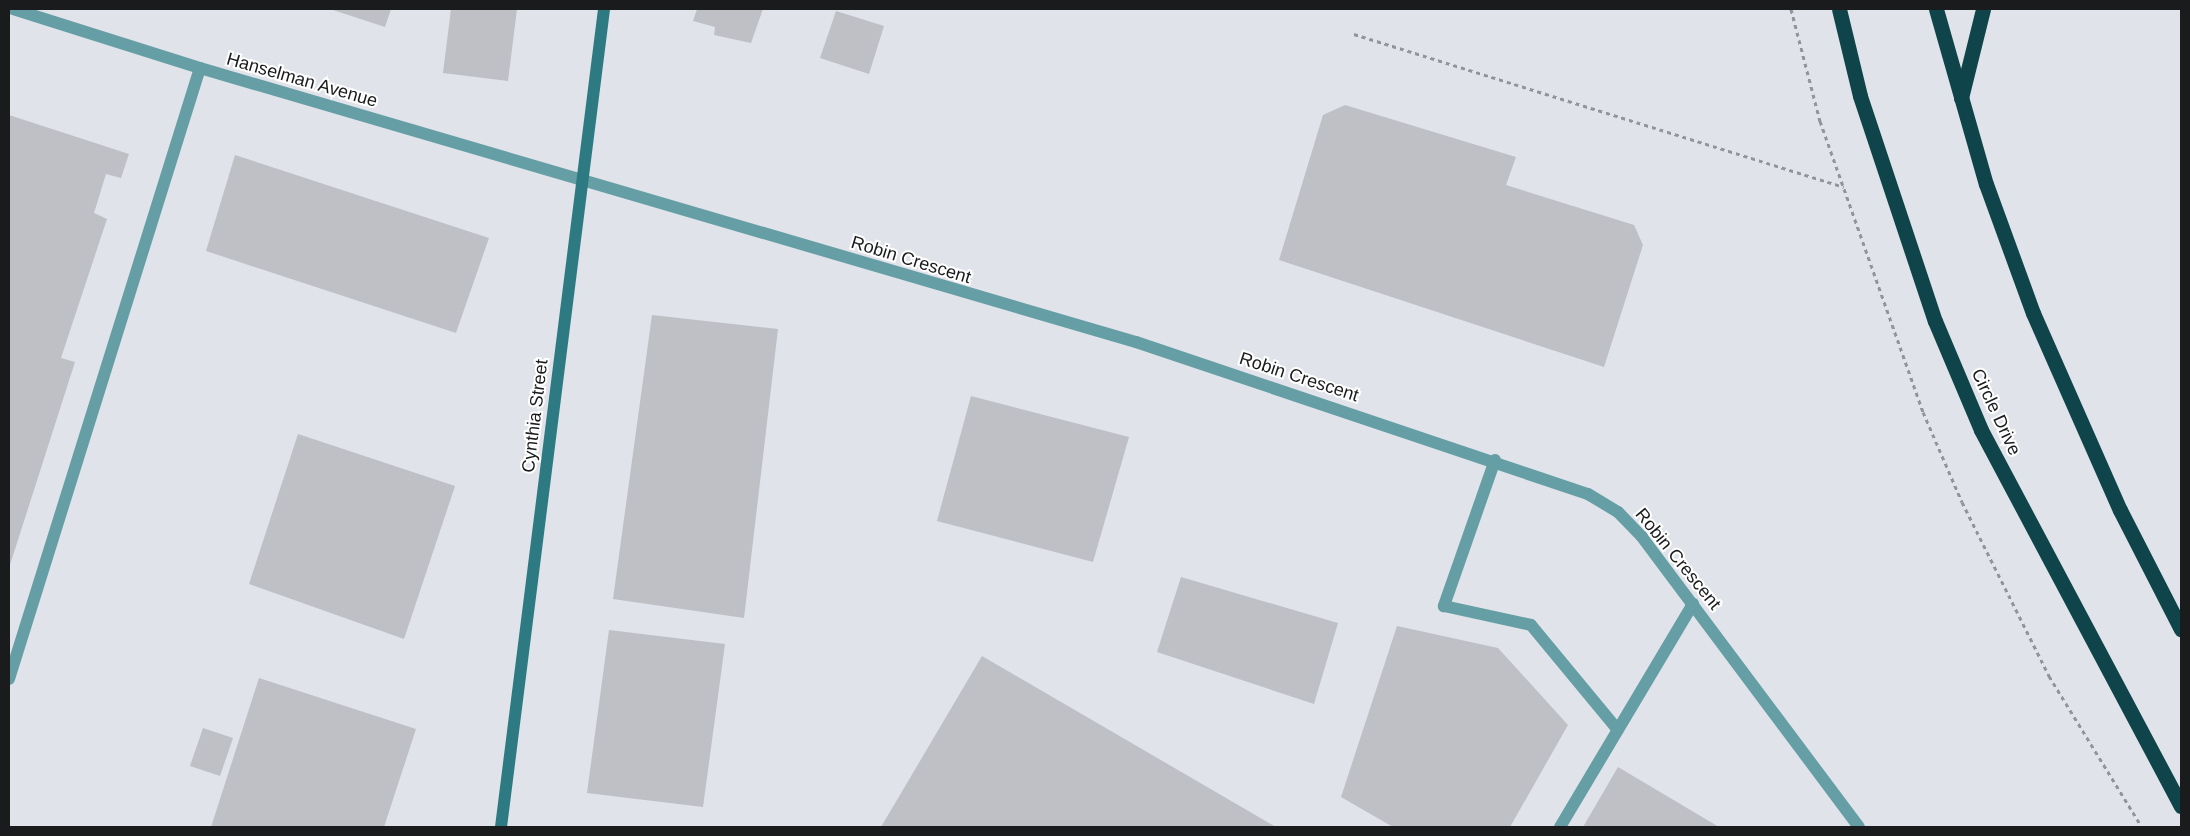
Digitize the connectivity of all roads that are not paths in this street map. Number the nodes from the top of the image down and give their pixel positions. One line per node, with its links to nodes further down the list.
1 (12, 9): 6 (street, Hanselman Avenue)
2 (604, 9): 8 (street, Cynthia Street)
3 (1839, 9): 14 (highway, Circle Drive)
4 (1936, 9): 7 (highway)
5 (1983, 9): 7 (highway)
6 (200, 68): 8 (street, Hanselman Avenue); 12 (street)
7 (1961, 102): 11 (highway)
8 (582, 180): 9 (street, Robin Crescent); 15 (street, Cynthia Street)
9 (1495, 460): 10 (street, Robin Crescent); 13 (street)
10 (1693, 604): 13 (street); 17 (street, Robin Crescent)
11 (2181, 629)
12 (9, 680)
13 (1618, 730): 16 (street)
14 (2181, 806)
15 (501, 827)
16 (1560, 827)
17 (1859, 827)

